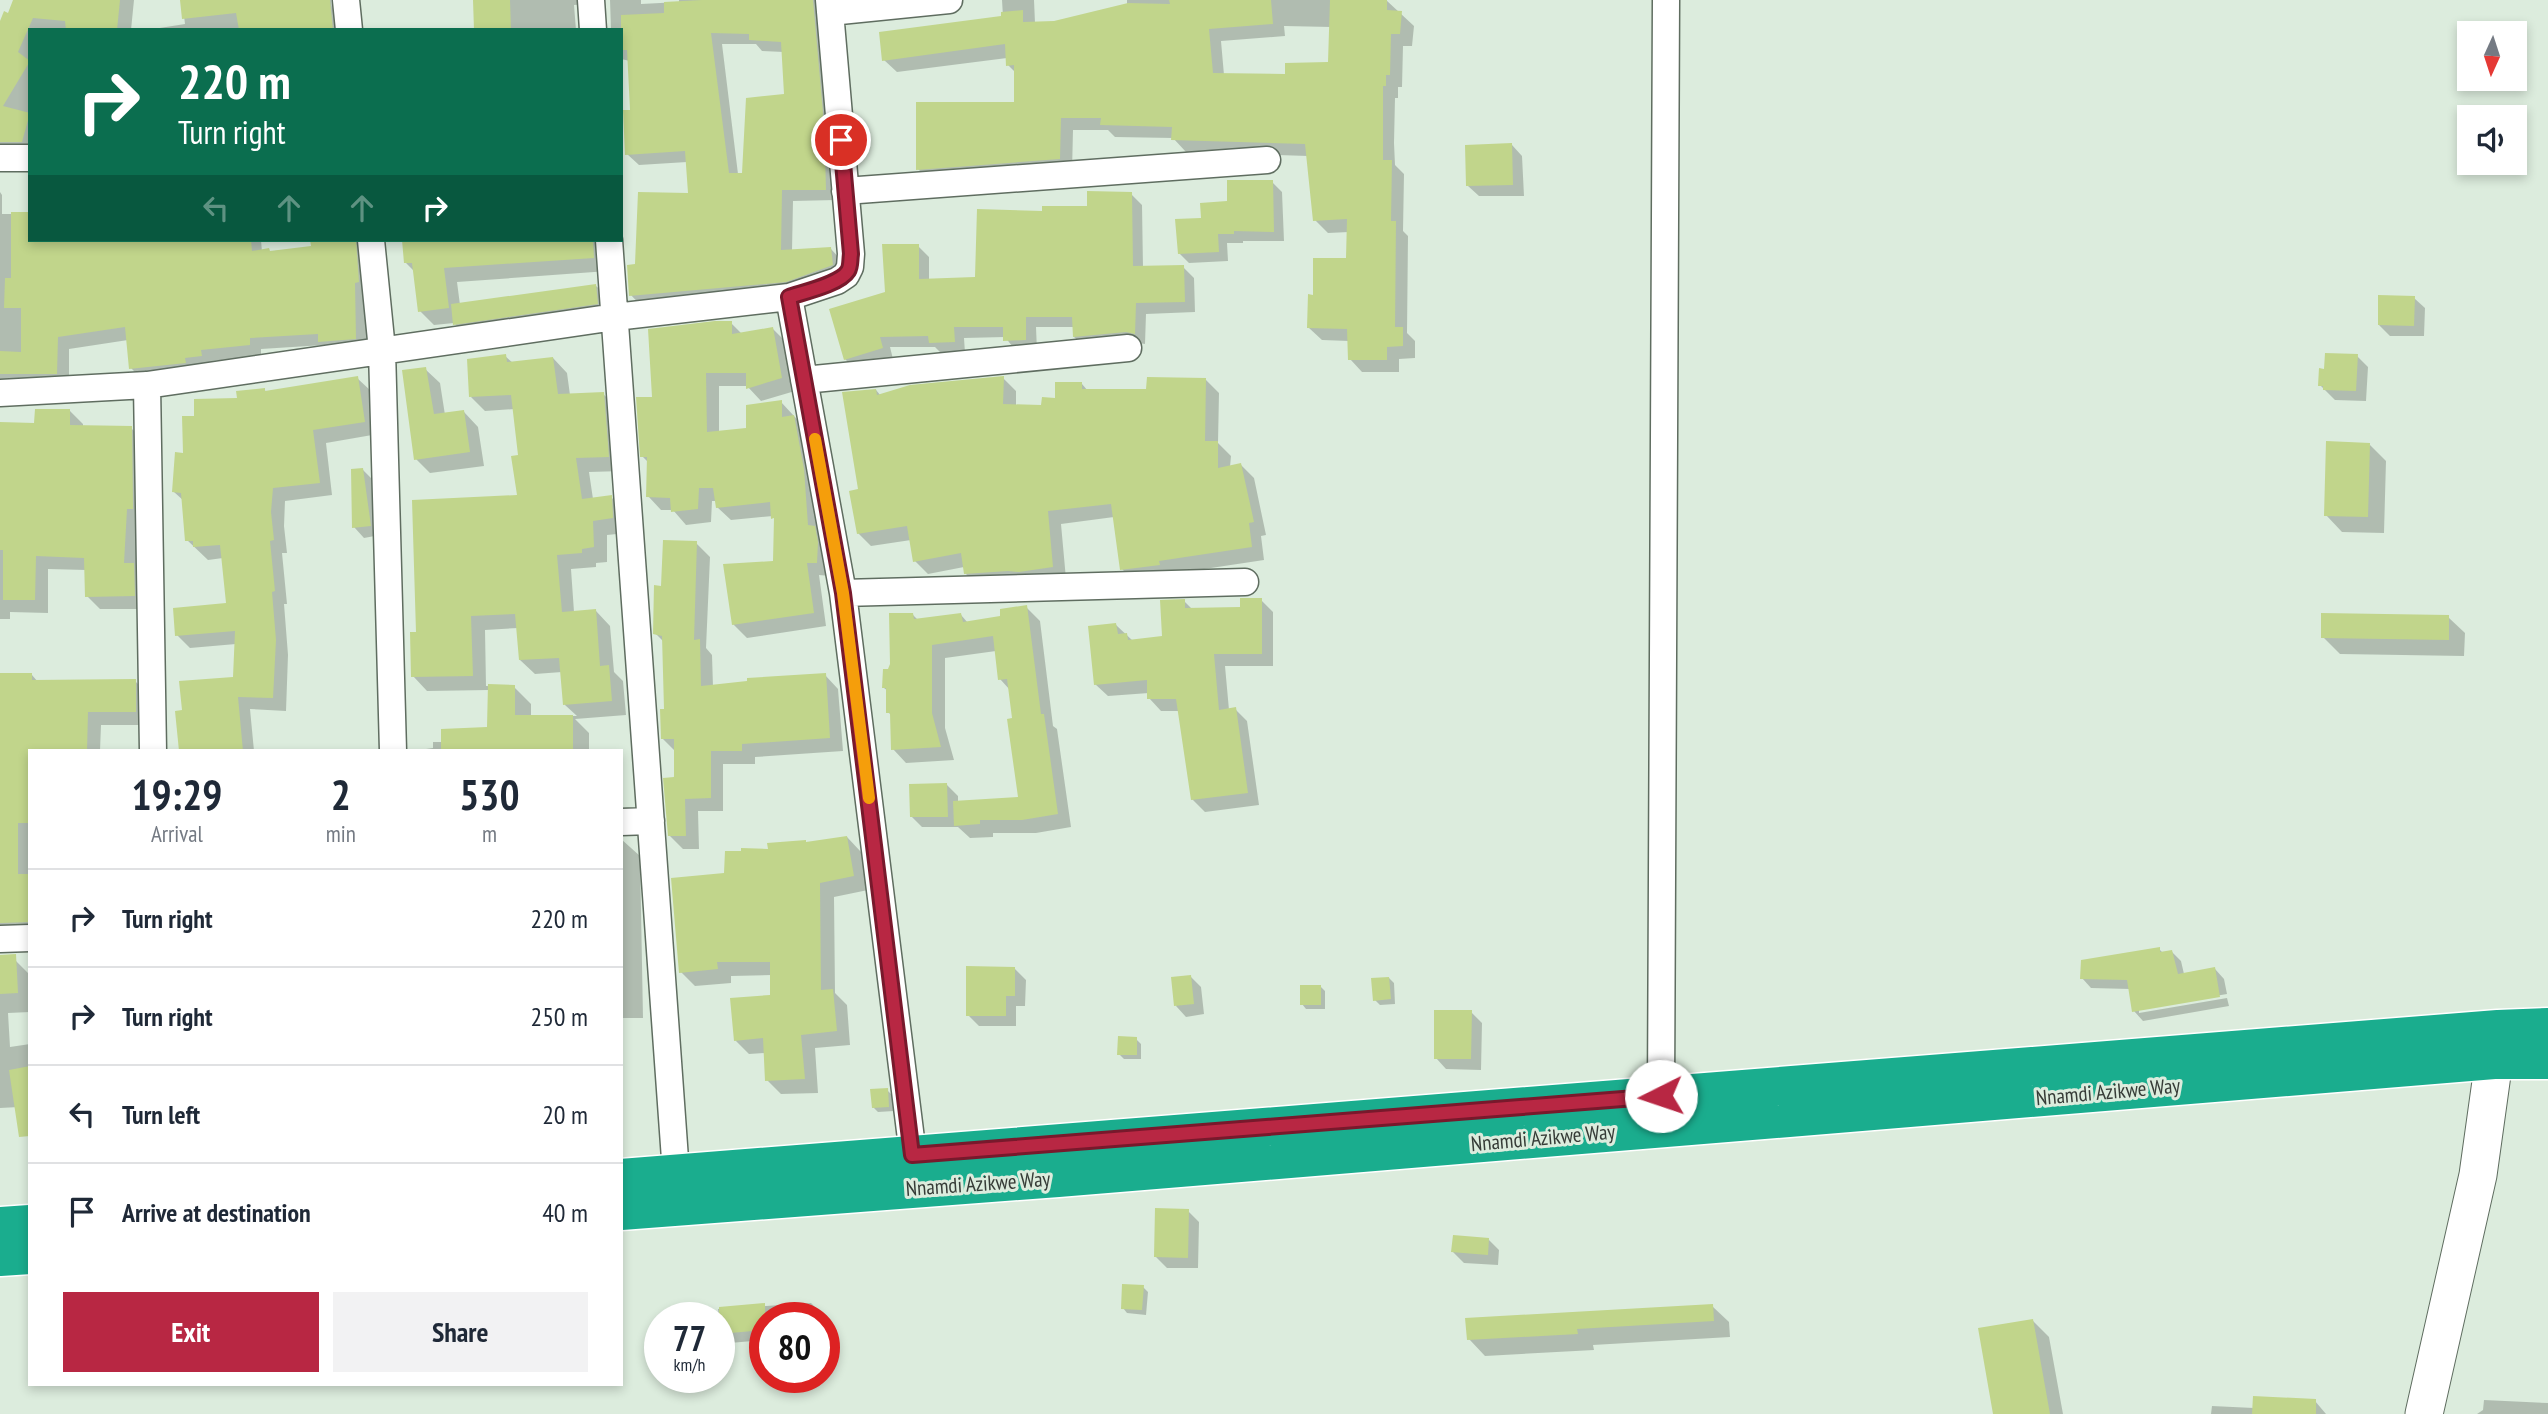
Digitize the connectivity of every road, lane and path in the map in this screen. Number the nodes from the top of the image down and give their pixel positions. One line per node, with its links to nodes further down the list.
1 (346, 0): 6 (street)
2 (591, 0): 7 (street)
3 (949, 0): 5 (street)
4 (1666, 0): 32 (street)
5 (830, 6): 11 (street)
6 (349, 28)
7 (593, 28)
8 (0, 158): 9 (street)
9 (28, 158)
10 (1267, 160): 11 (street)
11 (845, 191): 14 (street)
12 (371, 242): 17 (street)
13 (609, 242): 15 (street)
14 (789, 297): 15 (street); 18 (street)
15 (615, 317): 17 (street); 25 (street)
16 (1128, 348): 18 (street)
17 (382, 350): 19 (street); 24 (street)
18 (804, 380): 22 (street)
19 (146, 385): 20 (street); 23 (street)
20 (0, 393)
21 (1245, 582): 22 (street)
22 (843, 593): 33 (street)
23 (153, 749)
24 (393, 749)
25 (651, 821): 26 (street); 34 (street)
26 (623, 822)
27 (28, 938): 28 (street)
28 (0, 939)
29 (2548, 1027): 30 (highway, Nnamdi Azikwe Way)
30 (2496, 1044): 31 (highway, Nnamdi Azikwe Way); 32 (highway, Nnamdi Azikwe Way); 36 (highway, Nnamdi Azikwe Way); 41 (street)
31 (2548, 1060)
32 (1661, 1096): 33 (highway, Nnamdi Azikwe Way)
33 (912, 1155): 34 (highway, Nnamdi Azikwe Way)
34 (676, 1173): 35 (highway, Nnamdi Azikwe Way)
35 (623, 1178)
36 (623, 1211)
37 (28, 1224): 38 (highway)
38 (0, 1226)
39 (28, 1255): 40 (highway)
40 (0, 1257)
41 (2424, 1414)

